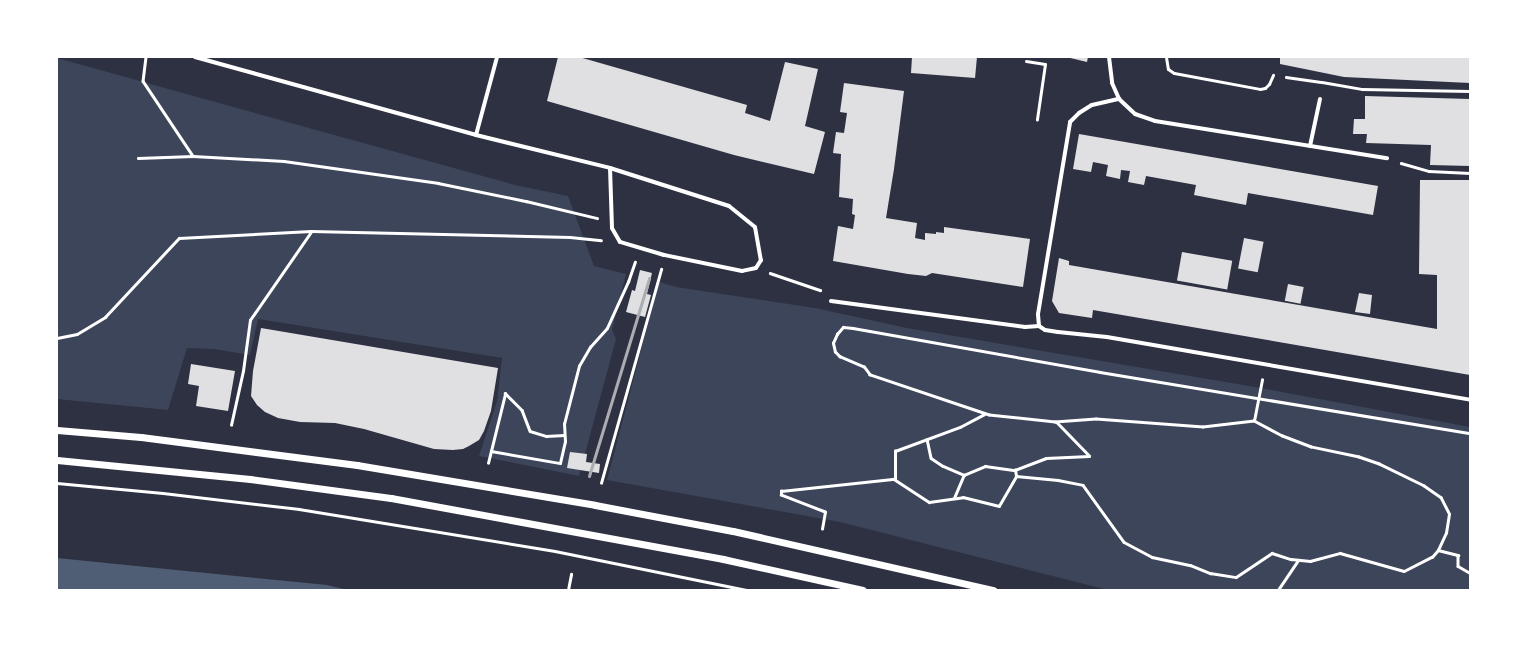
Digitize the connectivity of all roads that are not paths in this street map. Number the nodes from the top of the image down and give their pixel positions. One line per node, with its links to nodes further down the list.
1 (195, 57): 10 (street)
2 (497, 57): 10 (street)
3 (1109, 57): 7 (street)
4 (1166, 57): 6 (lane)
5 (1026, 60): 9 (lane)
6 (1273, 74)
7 (1119, 99): 11 (street); 15 (street)
8 (1320, 99): 11 (street)
9 (1037, 119)
10 (476, 135): 13 (street)
11 (1310, 146): 12 (street)
12 (1387, 158)
13 (610, 168): 13 (street)
14 (831, 301): 15 (street)
15 (1039, 326): 16 (street)
16 (1470, 400)
17 (57, 430): 20 (street)
18 (57, 460): 19 (street)
19 (863, 590)
20 (993, 590)

